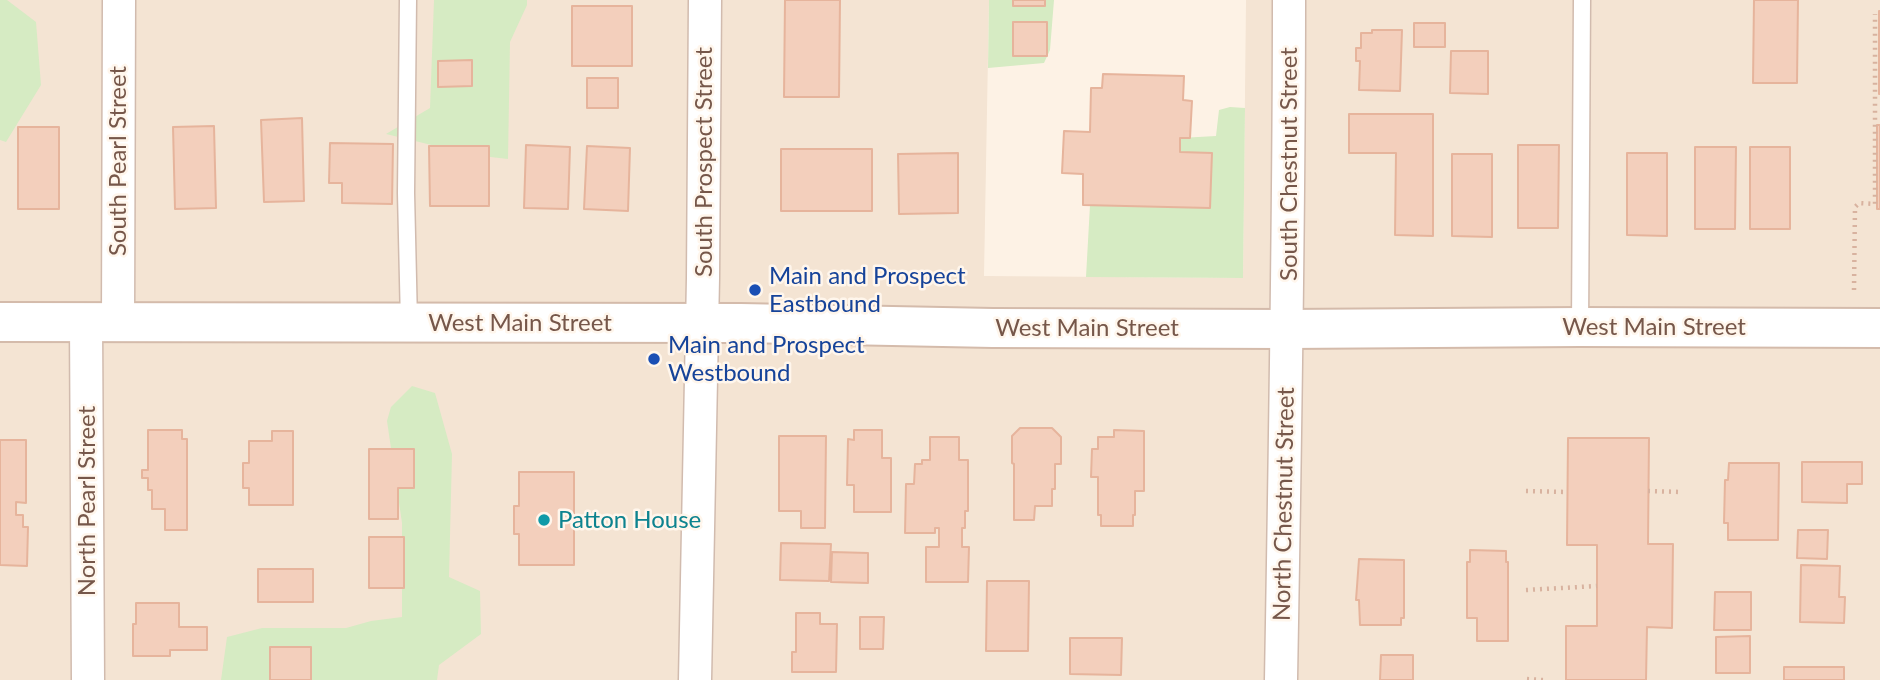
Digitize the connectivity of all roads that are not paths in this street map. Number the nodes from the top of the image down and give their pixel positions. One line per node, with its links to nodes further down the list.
1 (119, 0): 7 (street, South Pearl Street)
2 (408, 0): 8 (lane)
3 (705, 0): 9 (street, South Prospect Street)
4 (1289, 0): 12 (street, South Chestnut Street)
5 (1582, 0): 10 (lane)
6 (0, 321): 7 (main road, West Main Street)
7 (102, 323): 8 (main road, West Main Street); 13 (street, North Pearl Street)
8 (409, 323): 9 (main road, West Main Street)
9 (702, 323): 12 (main road, West Main Street); 14 (street, South Prospect Street)
10 (1580, 327): 11 (main road, West Main Street); 12 (main road, West Main Street)
11 (1880, 328)
12 (1287, 329): 15 (street, North Chestnut Street)
13 (88, 680)
14 (695, 680)
15 (1282, 680)

